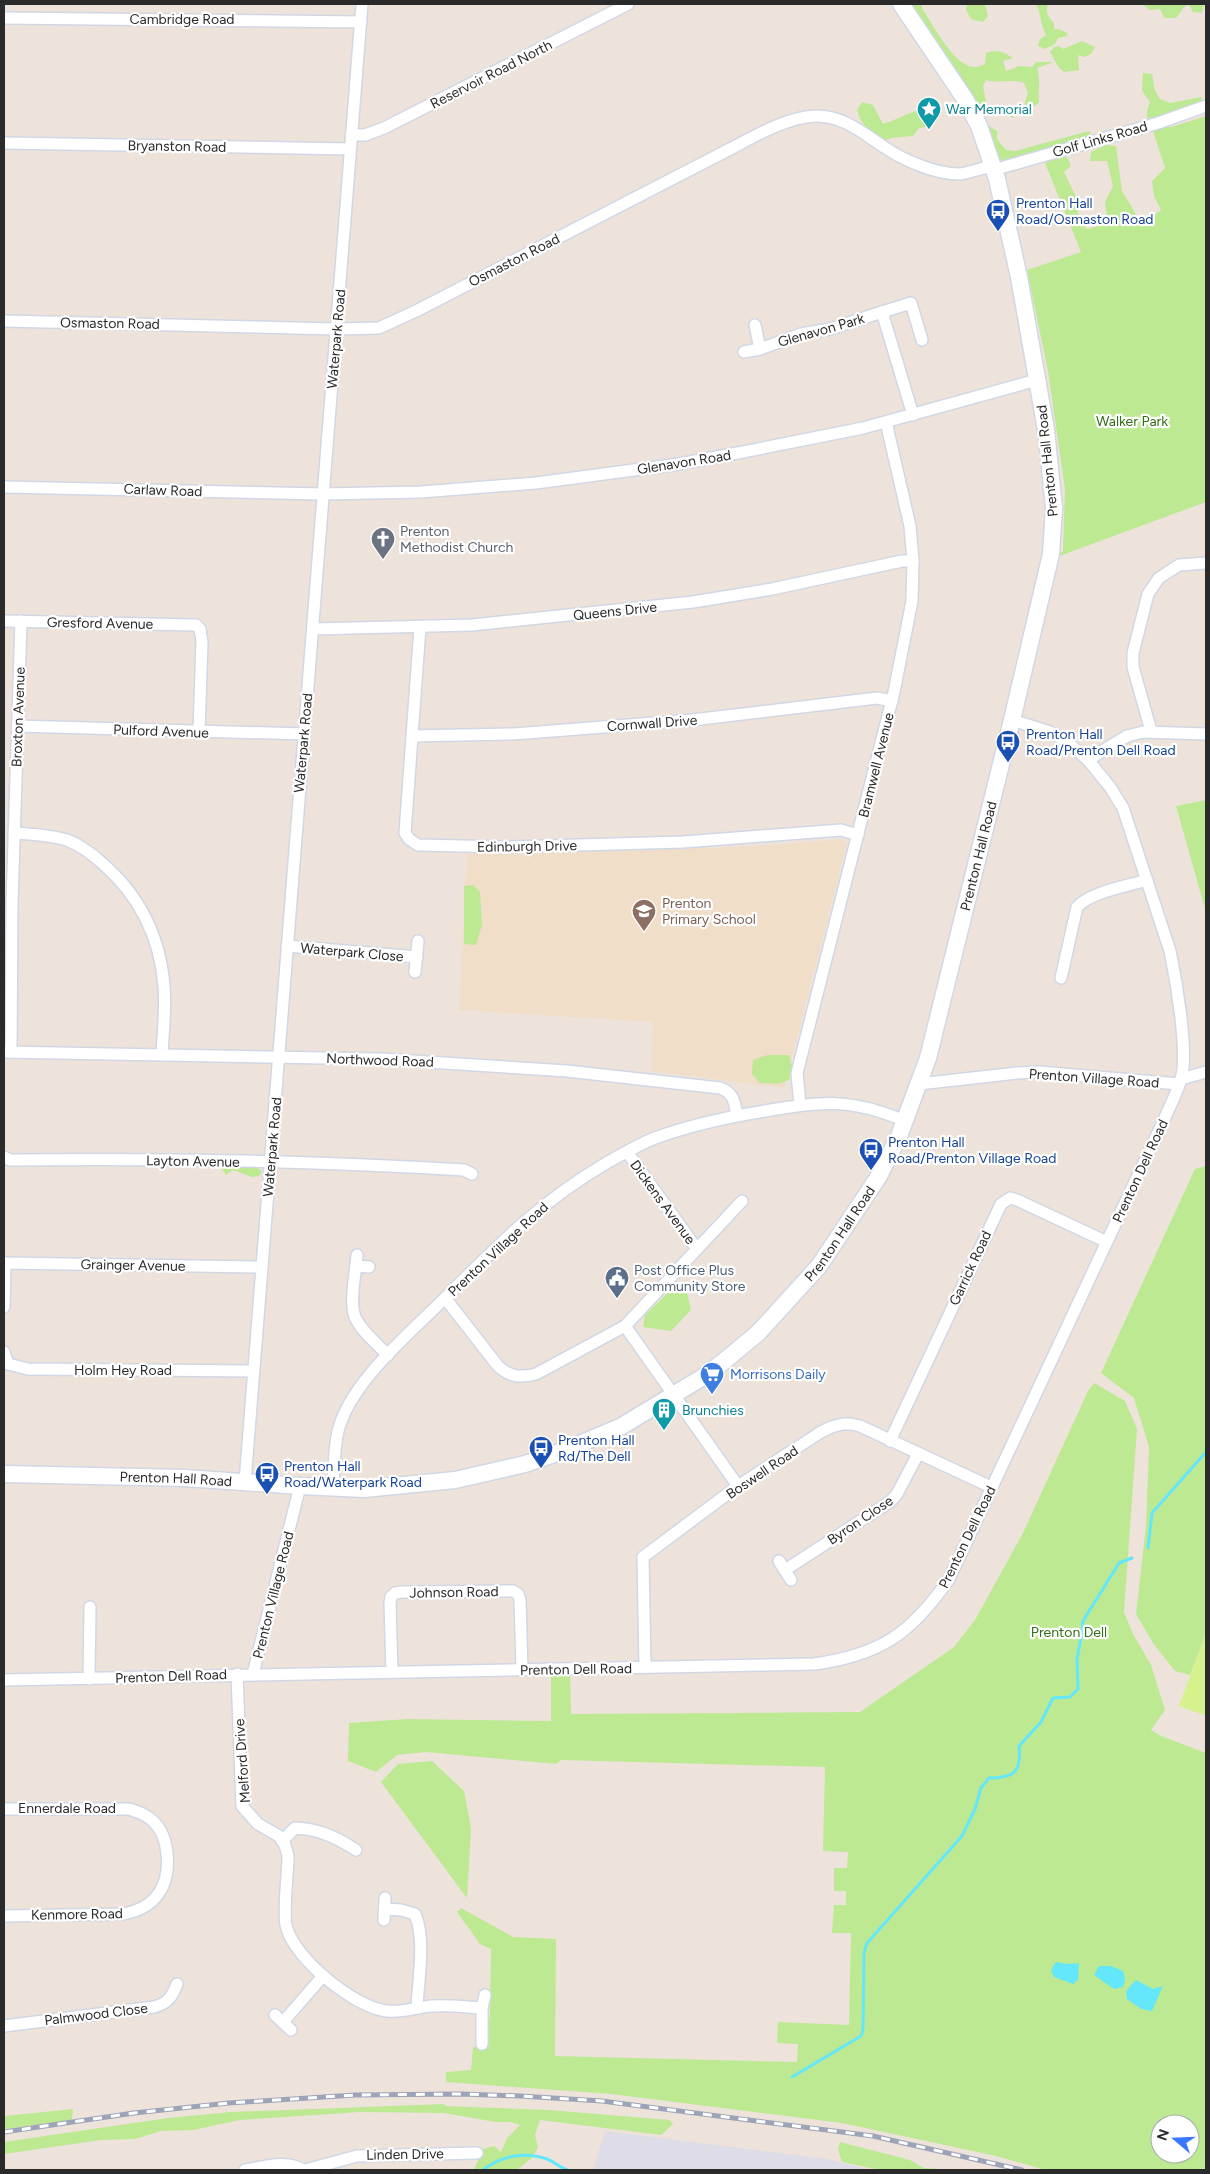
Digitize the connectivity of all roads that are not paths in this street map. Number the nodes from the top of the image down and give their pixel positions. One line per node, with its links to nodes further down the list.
1 (362, 4): 5 (street, Waterpark Road)
2 (628, 4): 7 (street, Reservoir Road North)
3 (901, 4): 10 (street, Prenton Hall Road)
4 (4, 18): 5 (street, Cambridge Road)
5 (361, 22): 7 (street, Waterpark Road)
6 (1206, 106): 10 (street, Golf Links Road)
7 (351, 135): 9 (street, Waterpark Road)
8 (4, 143): 9 (street, Bryanston Road)
9 (350, 149): 14 (street, Waterpark Road)
10 (993, 170): 14 (street, Osmaston Road); 18 (street, Prenton Hall Road)
11 (882, 312): 15 (street, Glenavon Park); 16 (street, Glenavon Park); 19 (street, Glenavon Park)
12 (4, 321): 14 (street, Osmaston Road)
13 (755, 325): 16 (street, Glenavon Park)
14 (336, 329): 22 (street, Waterpark Road)
15 (922, 340)
16 (760, 349): 17 (street, Glenavon Park)
17 (744, 352)
18 (1037, 380): 19 (street, Glenavon Road); 30 (street, Prenton Hall Road)
19 (913, 415): 20 (street, Glenavon Road)
20 (886, 422): 22 (street, Glenavon Road); 23 (street, Bramwell Avenue)
21 (4, 486): 22 (street, Carlaw Road)
22 (323, 494): 28 (street, Waterpark Road)
23 (913, 561): 27 (street, Queens Drive); 29 (street, Bramwell Avenue)
24 (1206, 563): 32 (street)
25 (4, 621): 26 (street, Gresford Avenue)
26 (21, 621): 31 (street, Broxton Avenue); 33 (street, Gresford Avenue)
27 (420, 627): 28 (street, Queens Drive); 36 (street, Edinburgh Drive)
28 (313, 629): 34 (street, Waterpark Road)
29 (892, 701): 36 (street, Cornwall Drive); 39 (street, Bramwell Avenue)
30 (1012, 720): 37 (street, Prenton Dell Road); 51 (street, Prenton Hall Road)
31 (18, 726): 33 (street, Pulford Avenue); 38 (street, Broxton Avenue)
32 (1151, 731): 35 (street); 37 (street)
33 (198, 732): 34 (street, Pulford Avenue)
34 (304, 734): 42 (street, Waterpark Road)
35 (1206, 734)
36 (412, 736): 39 (street, Edinburgh Drive)
37 (1088, 760): 40 (street, Prenton Dell Road)
38 (14, 833): 46 (street, Broxton Avenue); 47 (street)
39 (858, 835): 52 (street, Bramwell Avenue)
40 (1147, 880): 45 (street); 50 (street, Prenton Dell Road)
41 (418, 940): 43 (street, Waterpark Close)
42 (288, 946): 43 (street, Waterpark Close); 48 (street, Waterpark Road)
43 (416, 957): 44 (street, Waterpark Close)
44 (415, 972)
45 (1061, 978)
46 (7, 1052): 47 (street, Northwood Road)
47 (162, 1055): 48 (street, Northwood Road)
48 (279, 1057): 53 (street, Northwood Road); 57 (street, Waterpark Road)
49 (1206, 1072): 50 (street)
50 (1180, 1082): 51 (street, Prenton Village Road); 60 (street, Prenton Dell Road)
51 (919, 1084): 54 (street, Prenton Hall Road)
52 (800, 1105): 53 (street, Prenton Village Road); 54 (street, Prenton Village Road)
53 (737, 1115): 55 (street, Prenton Village Road)
54 (905, 1121): 71 (street, Prenton Hall Road)
55 (627, 1152): 61 (street, Dickens Avenue); 65 (street, Prenton Village Road)
56 (4, 1157): 57 (street, Layton Avenue)
57 (270, 1162): 58 (street, Layton Avenue); 64 (street, Waterpark Road)
58 (472, 1174)
59 (742, 1201): 61 (street)
60 (1107, 1242): 72 (street, Garrick Road); 78 (street, Prenton Dell Road)
61 (697, 1249): 67 (street, Dickens Avenue)
62 (4, 1263): 64 (street, Grainger Avenue); 66 (street)
63 (369, 1267): 69 (street)
64 (262, 1268): 70 (street, Waterpark Road)
65 (445, 1298): 67 (street, Dickens Avenue); 69 (street, Prenton Village Road)
66 (4, 1307)
67 (625, 1326): 71 (street)
68 (4, 1352): 70 (street, Holm Hey Road)
69 (388, 1355): 79 (street, Prenton Village Road)
70 (253, 1371): 75 (street, Waterpark Road)
71 (672, 1395): 77 (street); 79 (street, Prenton Hall Road)
72 (890, 1440): 73 (street, Boswell Road); 77 (street, Boswell Road)
73 (918, 1454): 78 (street, Boswell Road); 80 (street, Byron Close)
74 (4, 1474): 75 (street, Prenton Hall Road)
75 (245, 1482): 76 (street, Prenton Hall Road)
76 (300, 1486): 79 (street, Prenton Hall Road); 86 (street, Prenton Village Road)
77 (738, 1486): 82 (street, Boswell Road)
78 (991, 1487): 82 (street, Prenton Dell Road)
79 (333, 1488)
80 (791, 1580)
81 (90, 1607): 87 (street)
82 (645, 1667): 83 (street, Prenton Dell Road)
83 (522, 1670): 84 (street, Prenton Dell Road); 84 (street, Johnson Road)
84 (392, 1672): 86 (street, Prenton Dell Road)
85 (237, 1674): 86 (street, Prenton Dell Road); 87 (street, Prenton Dell Road); 92 (street, Melford Drive)
86 (253, 1674)
87 (89, 1679): 88 (street, Prenton Dell Road)
88 (4, 1680)
89 (4, 1808): 94 (street, Ennerdale Road)
90 (348, 1830): 91 (street)
91 (341, 1840): 92 (street); 93 (street)
92 (282, 1841): 97 (street)
93 (356, 1850)
94 (166, 1851): 96 (street, Kenmore Road)
95 (385, 1909): 100 (street)
96 (4, 1916)
97 (323, 1976): 100 (street); 102 (street)
98 (177, 1983): 103 (street, Palmwood Close)
99 (485, 1995): 101 (street)
100 (416, 2008): 101 (street)
101 (482, 2008): 104 (street)
102 (283, 2022)
103 (4, 2026)
104 (482, 2044)
105 (477, 2152): 107 (street, Linden Drive)
106 (245, 2170): 107 (street)
107 (304, 2170)

